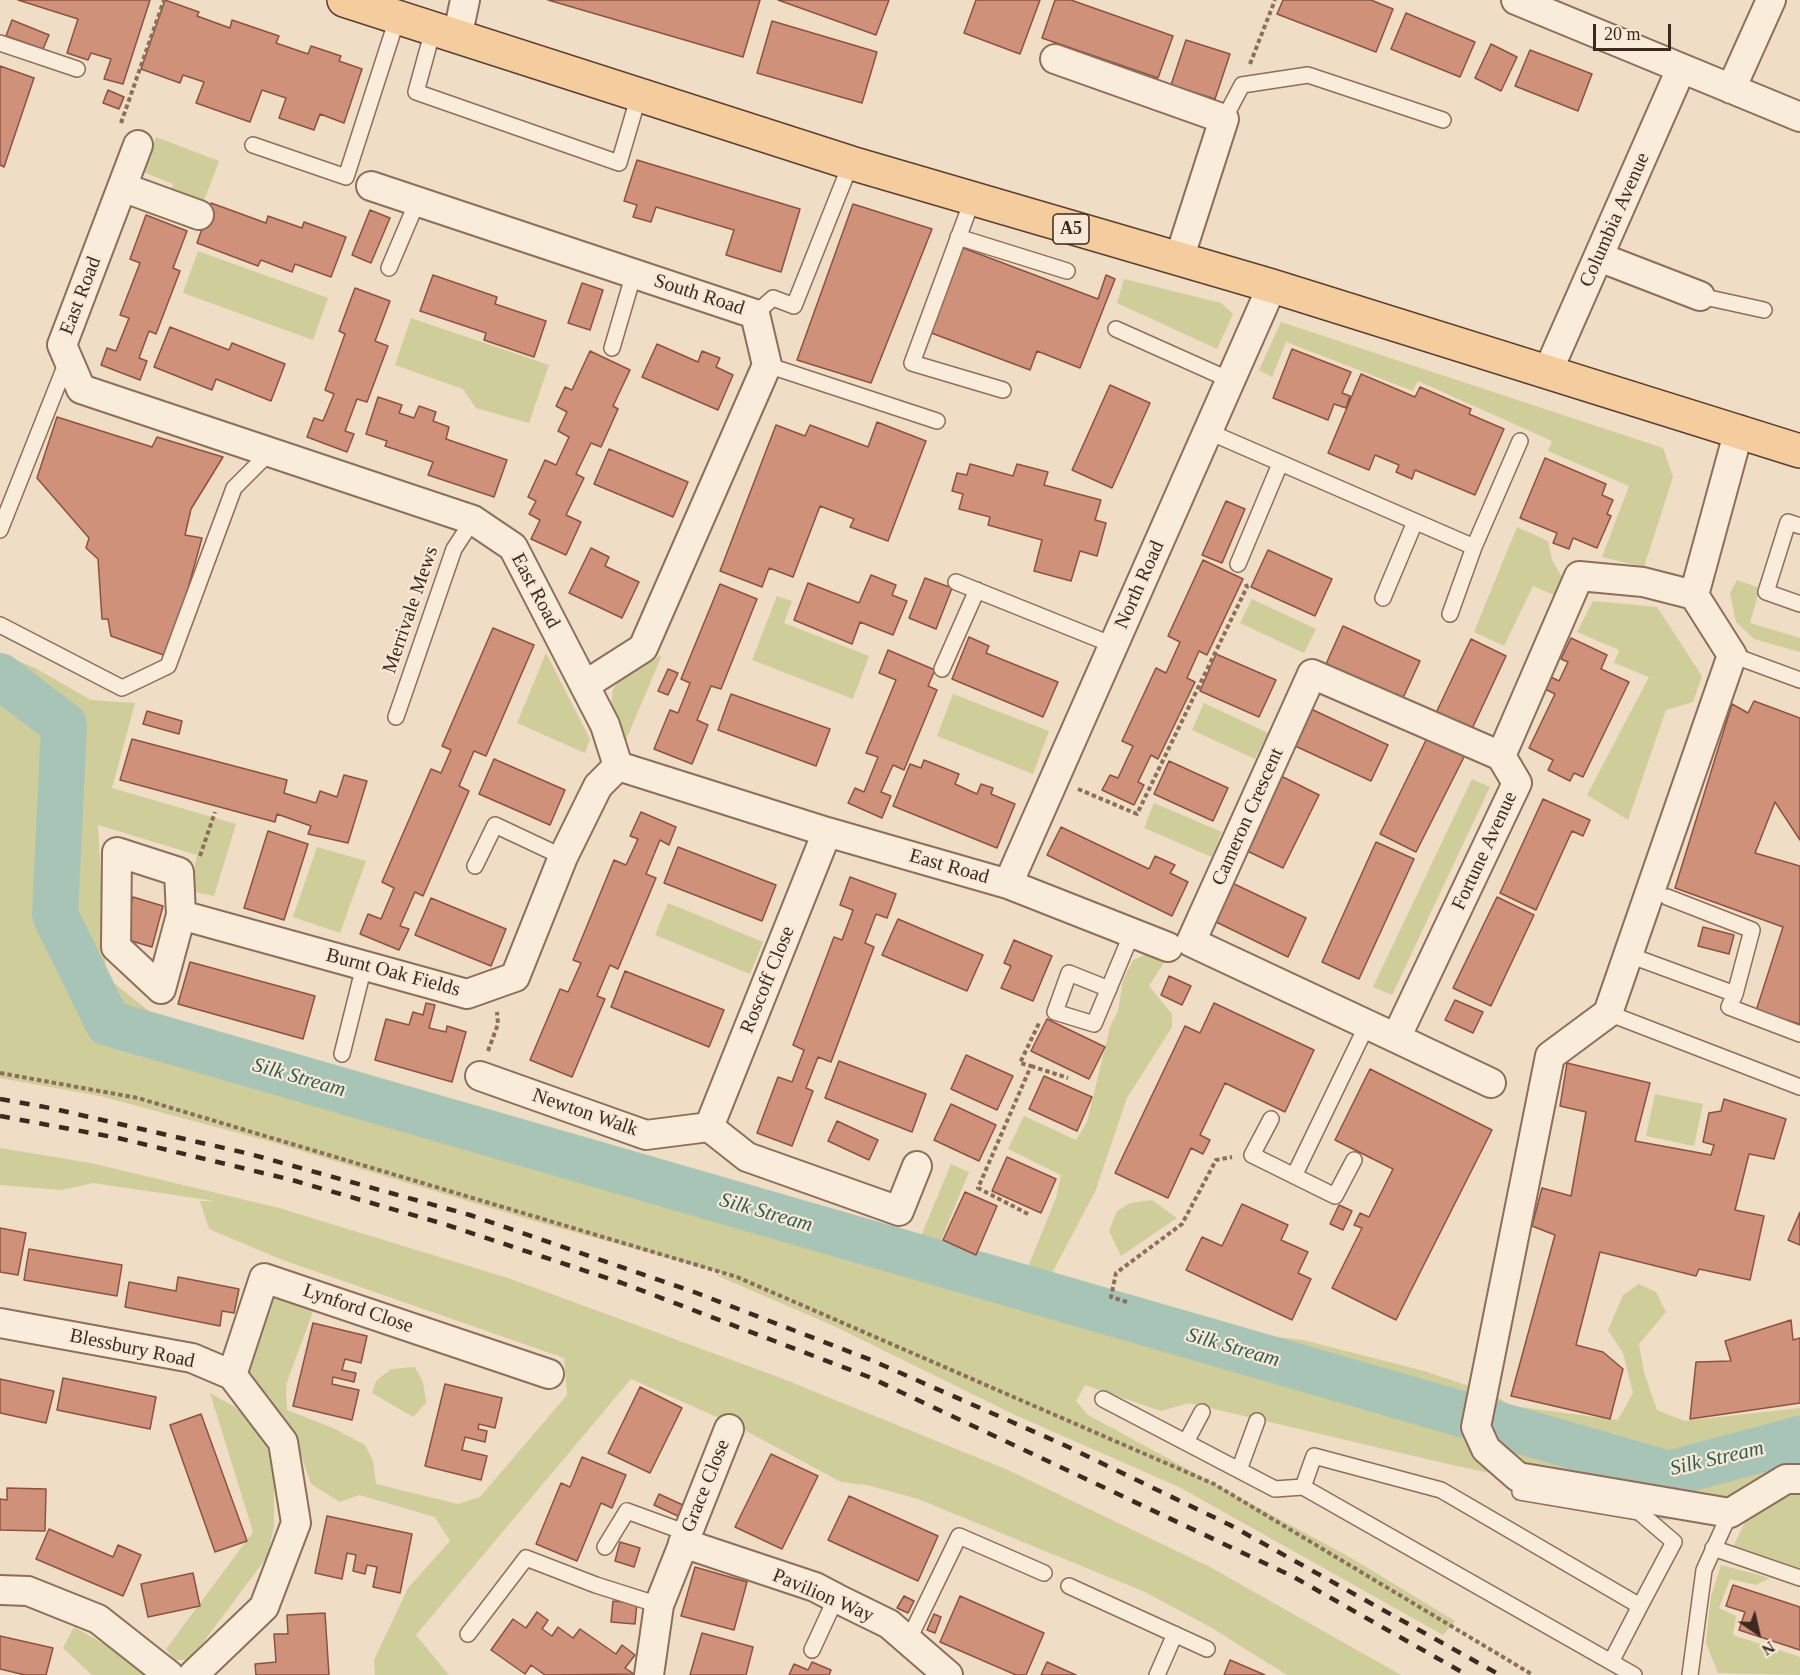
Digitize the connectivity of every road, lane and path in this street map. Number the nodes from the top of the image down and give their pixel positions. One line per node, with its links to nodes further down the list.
1 (164, 0): 20 (path)
2 (344, 0): 7 (main road, A5)
3 (465, 0): 8 (street)
4 (1275, 0): 13 (path)
5 (1516, 0): 12 (street)
6 (1771, 0): 14 (street)
7 (397, 18): 8 (main road, A5); 19 (lane)
8 (445, 34): 15 (main road, A5); 15 (lane)
9 (0, 43): 11 (lane)
10 (1055, 59): 17 (street)
11 (77, 69)
12 (1681, 69): 14 (street); 28 (street, Columbia Avenue)
13 (1242, 85): 17 (lane); 18 (lane)
14 (1731, 89): 16 (street)
15 (639, 95): 21 (main road, A5)
16 (1800, 117)
17 (1224, 119): 29 (street)
18 (1443, 120)
19 (253, 144)
20 (138, 145): 23 (street, East Road)
21 (851, 163): 24 (main road, A5); 36 (lane)
22 (371, 186): 25 (street, South Road)
23 (122, 187): 26 (street); 39 (street, East Road)
24 (973, 198): 27 (lane); 29 (main road, A5)
25 (417, 202): 30 (lane); 32 (street, South Road)
26 (199, 215)
27 (958, 237): 31 (lane); 43 (lane)
28 (1599, 257): 34 (street); 41 (street, Columbia Avenue)
29 (1179, 259): 33 (main road, A5)
30 (389, 267)
31 (1067, 271)
32 (634, 273): 36 (street, South Road); 38 (lane)
33 (1272, 286): 41 (main road, A5); 42 (street, North Road)
34 (1700, 296): 35 (lane)
35 (1764, 310)
36 (755, 314): 40 (street, South Road)
37 (1116, 329): 42 (lane)
38 (612, 348)
39 (68, 359): 49 (street, East Road); 54 (lane)
40 (767, 365): 44 (lane); 68 (street)
41 (1548, 371): 45 (main road, A5)
42 (1230, 380): 46 (street, North Road)
43 (1003, 390)
44 (937, 421)
45 (1739, 430): 48 (main road, A5); 59 (street)
46 (1208, 431): 50 (lane); 64 (street, North Road)
47 (1520, 441): 55 (lane)
48 (1800, 451)
49 (270, 452): 51 (street, East Road); 63 (lane)
50 (1280, 464): 52 (lane); 56 (lane)
51 (473, 520): 68 (street, East Road); 69 (lane, Merrivale Mews)
52 (1415, 522): 55 (lane); 60 (lane)
53 (1800, 526): 61 (lane)
54 (0, 530)
55 (1474, 547): 62 (lane)
56 (1238, 564): 72 (path)
57 (956, 582): 58 (lane)
58 (977, 590): 64 (lane); 66 (lane)
59 (1694, 595): 65 (street); 70 (street)
60 (1383, 598)
61 (1800, 604)
62 (1450, 614)
63 (0, 625)
64 (1113, 645): 72 (street, North Road)
65 (1732, 656): 67 (lane); 81 (street)
66 (942, 669)
67 (1800, 680)
68 (585, 686): 71 (street, East Road)
69 (396, 717)
70 (1501, 756): 88 (street, Cameron Crescent); 90 (street, Fortune Avenue)
71 (618, 766): 73 (street, East Road); 74 (street, Burnt Oak Fields)
72 (1054, 779): 76 (street, North Road)
73 (827, 832): 76 (street, East Road); 99 (street, Roscoff Close)
74 (562, 857): 75 (lane); 83 (street, Burnt Oak Fields)
75 (475, 866)
76 (1008, 884): 79 (street, East Road)
77 (1667, 897): 85 (lane)
78 (181, 915): 82 (street, Burnt Oak Fields)
79 (1132, 933): 80 (street, East Road); 84 (lane)
80 (1168, 947)
81 (1629, 955): 85 (lane); 87 (street)
82 (364, 966): 83 (street, Burnt Oak Fields); 91 (lane)
83 (493, 985): 94 (path)
84 (1108, 989): 86 (lane); 86 (lane)
85 (1735, 994): 89 (lane)
86 (1055, 1012): 92 (path)
87 (1608, 1013): 97 (lane); 118 (street)
88 (1367, 1024): 90 (street, Cameron Crescent); 103 (lane)
89 (1800, 1034)
90 (1396, 1038): 96 (street)
91 (342, 1054)
92 (1031, 1066): 95 (path); 104 (path)
93 (0, 1073): 140 (path)
94 (480, 1076): 99 (street, Newton Walk)
95 (1068, 1078)
96 (1491, 1083)
97 (1800, 1087)
98 (1271, 1119): 100 (lane)
99 (709, 1127): 102 (street)
100 (1252, 1155): 103 (lane); 105 (path)
101 (1354, 1160): 103 (lane)
102 (917, 1166)
103 (1294, 1176)
104 (1028, 1214)
105 (1127, 1302)
106 (0, 1323): 108 (street, Blessbury Road)
107 (549, 1374): 108 (street, Lynford Close)
108 (232, 1375): 136 (street, Blessbury Road)
109 (1103, 1399): 113 (lane)
110 (1202, 1412): 113 (lane)
111 (1257, 1421): 114 (lane)
112 (729, 1429): 119 (street, Grace Close)
113 (1186, 1442): 114 (lane)
114 (1239, 1470): 116 (lane)
115 (1800, 1479): 118 (street)
116 (1304, 1487): 128 (lane); 134 (lane)
117 (1520, 1492): 128 (lane)
118 (1730, 1514): 121 (lane)
119 (685, 1538): 120 (lane); 126 (street, Pavilion Way); 127 (street, Grace Close)
120 (605, 1546)
121 (1713, 1548): 123 (lane); 142 (lane)
122 (1044, 1573): 131 (lane)
123 (1800, 1578)
124 (1070, 1586): 130 (lane)
125 (0, 1590): 135 (street)
126 (836, 1598): 131 (street, Pavilion Way); 133 (lane)
127 (659, 1605): 129 (lane); 137 (street, Grace Close)
128 (1640, 1606): 134 (lane)
129 (468, 1634)
130 (1175, 1634): 132 (lane); 139 (lane)
131 (908, 1641): 138 (street, Pavilion Way)
132 (1207, 1649)
133 (812, 1650)
134 (1611, 1662): 141 (lane)
135 (168, 1675)
136 (193, 1675)
137 (649, 1675)
138 (948, 1675)
139 (1157, 1675)
140 (1533, 1675)
141 (1634, 1675)
142 (1690, 1675)

